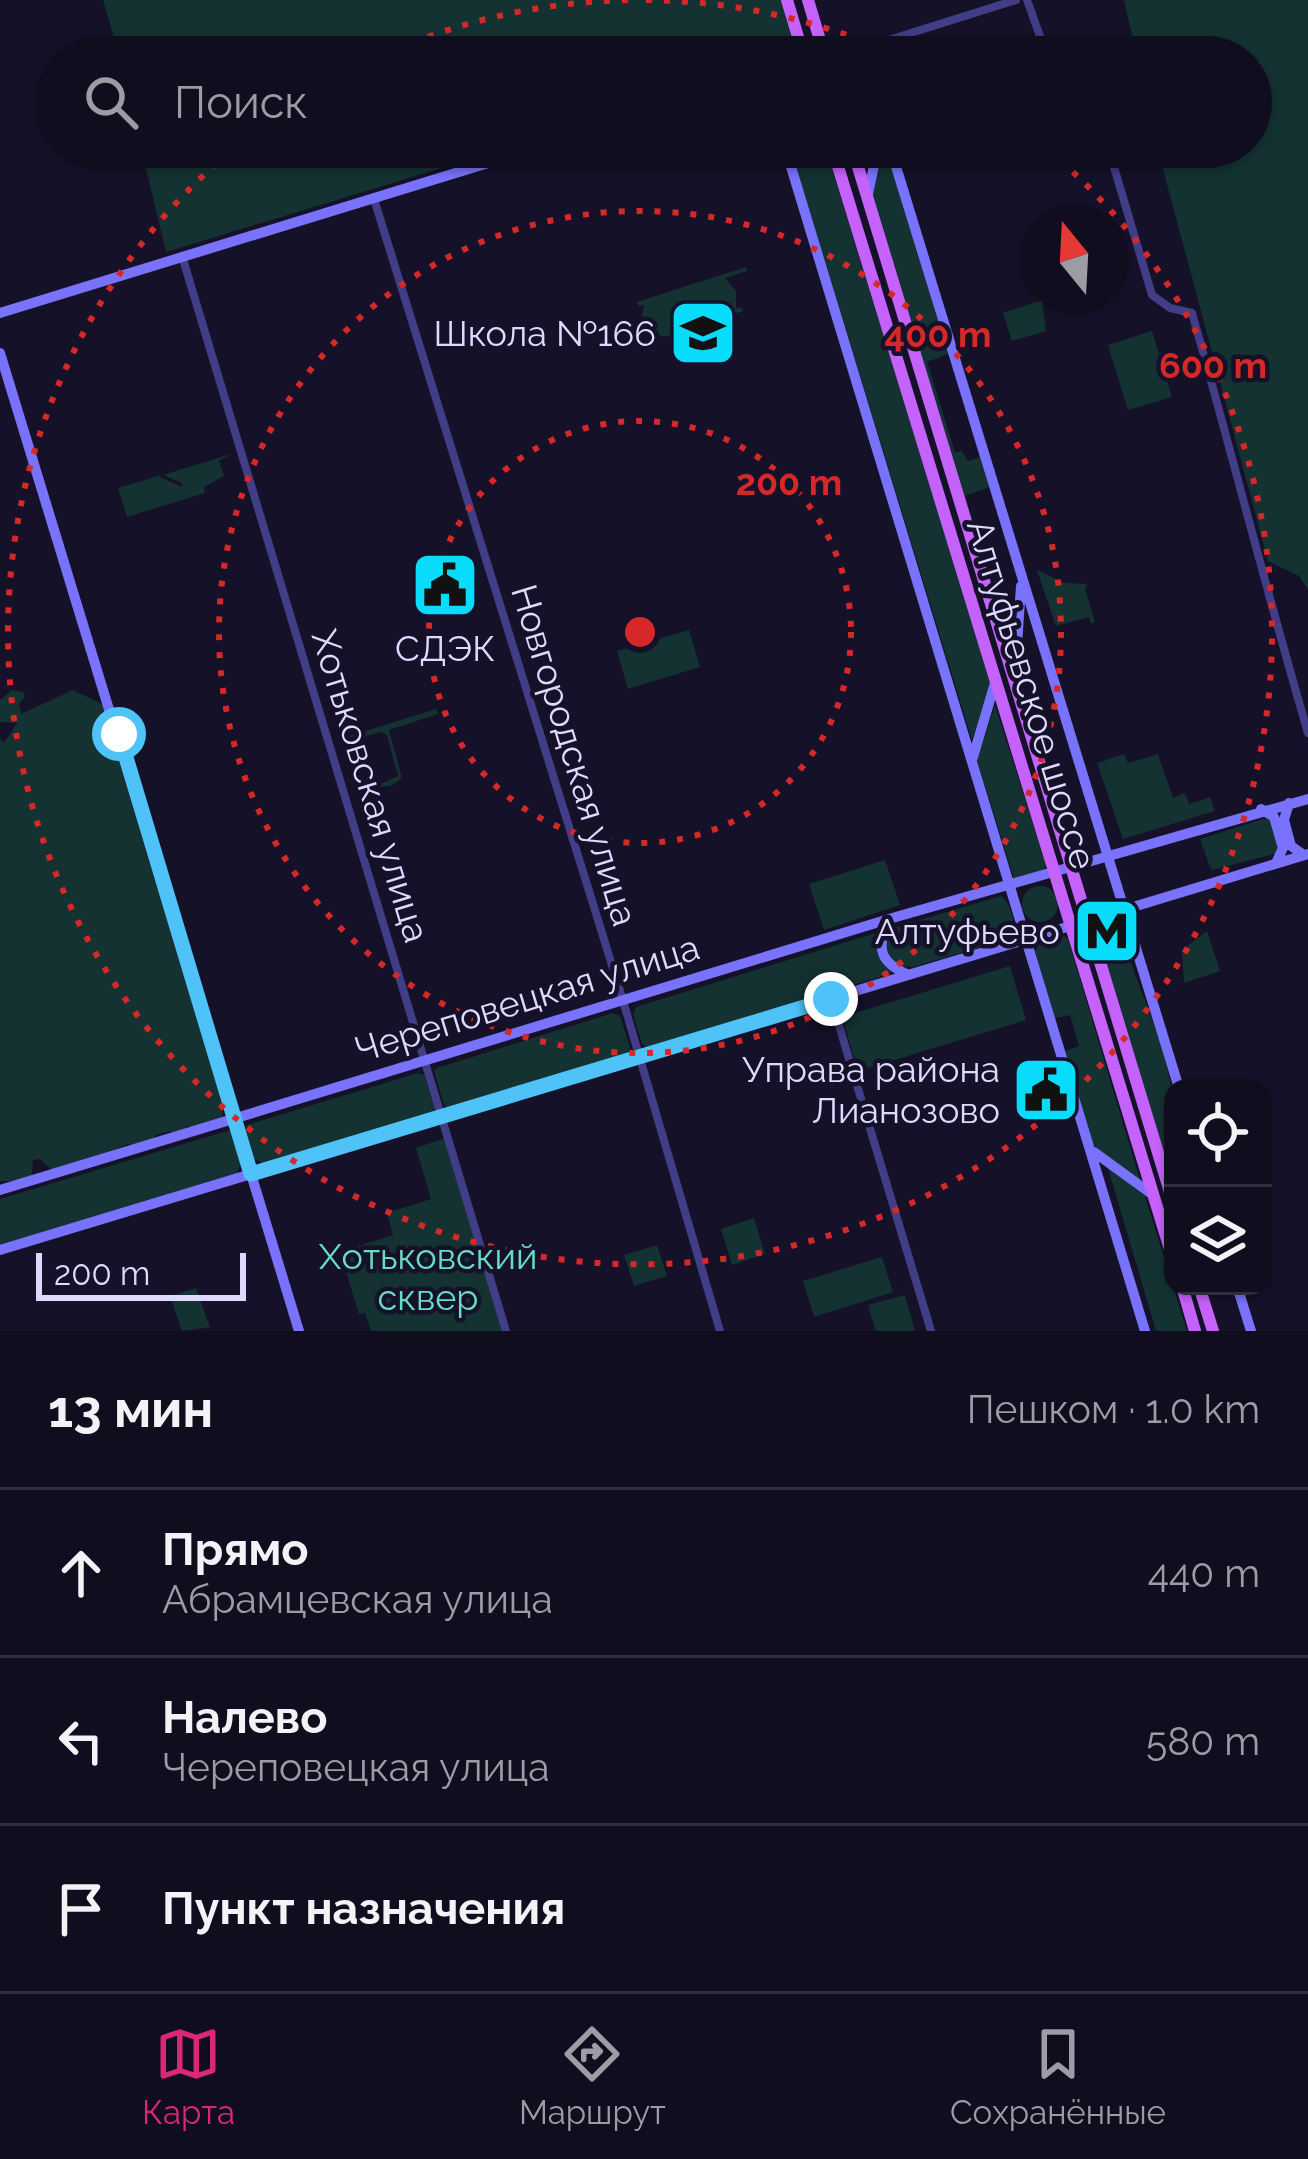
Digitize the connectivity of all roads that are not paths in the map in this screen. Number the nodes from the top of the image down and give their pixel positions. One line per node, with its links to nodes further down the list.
1 (787, 0): 5 (main road)
2 (808, 0): 6 (main road)
3 (1016, 0): 7 (street)
4 (1027, 0): 8 (street)
5 (798, 36)
6 (819, 36)
7 (911, 36)
8 (1040, 36)
9 (470, 168): 16 (main road)
10 (791, 168): 25 (main road)
11 (838, 168): 22 (main road, Алтуфьевское шоссе)
12 (858, 168): 17 (main road, Алтуфьевское шоссе)
13 (873, 168): 17 (main road)
14 (896, 168): 21 (main road)
15 (1114, 168): 24 (street)
16 (374, 197): 18 (main road); 42 (street, Новгородская улица)
17 (867, 197): 23 (main road, Алтуфьевское шоссе)
18 (182, 256): 19 (main road); 44 (street, Хотьковская улица)
19 (0, 314)
20 (0, 352): 47 (main road)
21 (1022, 577): 23 (main road); 30 (main road)
22 (995, 674): 25 (main road); 33 (main road, Алтуфьевское шоссе)
23 (1015, 678): 32 (main road, Алтуфьевское шоссе)
24 (1308, 733)
25 (973, 760): 34 (main road)
26 (1308, 799): 27 (main road, Череповецкая улица)
27 (1288, 803): 28 (main road, Череповецкая улица); 29 (main road)
28 (1262, 809): 30 (main road, Череповецкая улица); 31 (main road)
29 (1306, 854): 31 (main road)
30 (1108, 858): 32 (main road, Череповецкая улица); 35 (main road)
31 (1274, 865): 35 (main road)
32 (1072, 868): 33 (main road, Череповецкая улица); 37 (main road, Алтуфьевское шоссе)
33 (1056, 873): 34 (main road, Череповецкая улица); 38 (main road, Алтуфьевское шоссе)
34 (1010, 885): 36 (main road, Череповецкая улица); 39 (main road)
35 (1125, 912): 37 (main road); 45 (main road)
36 (889, 919): 40 (main road); 42 (main road, Череповецкая улица)
37 (1089, 922): 38 (main road); 49 (main road, Алтуфьевское шоссе)
38 (1072, 927): 39 (main road); 52 (main road, Алтуфьевское шоссе)
39 (1028, 940): 40 (main road); 48 (main road)
40 (909, 975): 41 (main road)
41 (831, 999): 43 (main road); 61 (street)
42 (623, 1001): 43 (street, Новгородская улица); 44 (main road, Череповецкая улица)
43 (640, 1057): 46 (main road); 60 (street, Новгородская улица)
44 (425, 1060): 46 (street, Хотьковская улица); 47 (main road, Череповецкая улица)
45 (1175, 1079)
46 (443, 1117): 50 (main road); 59 (street, Хотьковская улица)
47 (234, 1119): 50 (main road); 51 (main road, Череповецкая улица)
48 (1091, 1150): 52 (main road); 62 (main road)
49 (1164, 1172)
50 (251, 1174): 54 (main road); 58 (main road)
51 (0, 1190)
52 (1153, 1195): 53 (main road, Алтуфьевское шоссе)
53 (1164, 1230)
54 (0, 1250)
55 (1184, 1295): 63 (main road)
56 (1202, 1295): 64 (main road)
57 (1240, 1295): 65 (main road)
58 (299, 1331)
59 (506, 1331)
60 (720, 1331)
61 (931, 1331)
62 (1145, 1331)
63 (1196, 1331)
64 (1213, 1331)
65 (1251, 1331)

